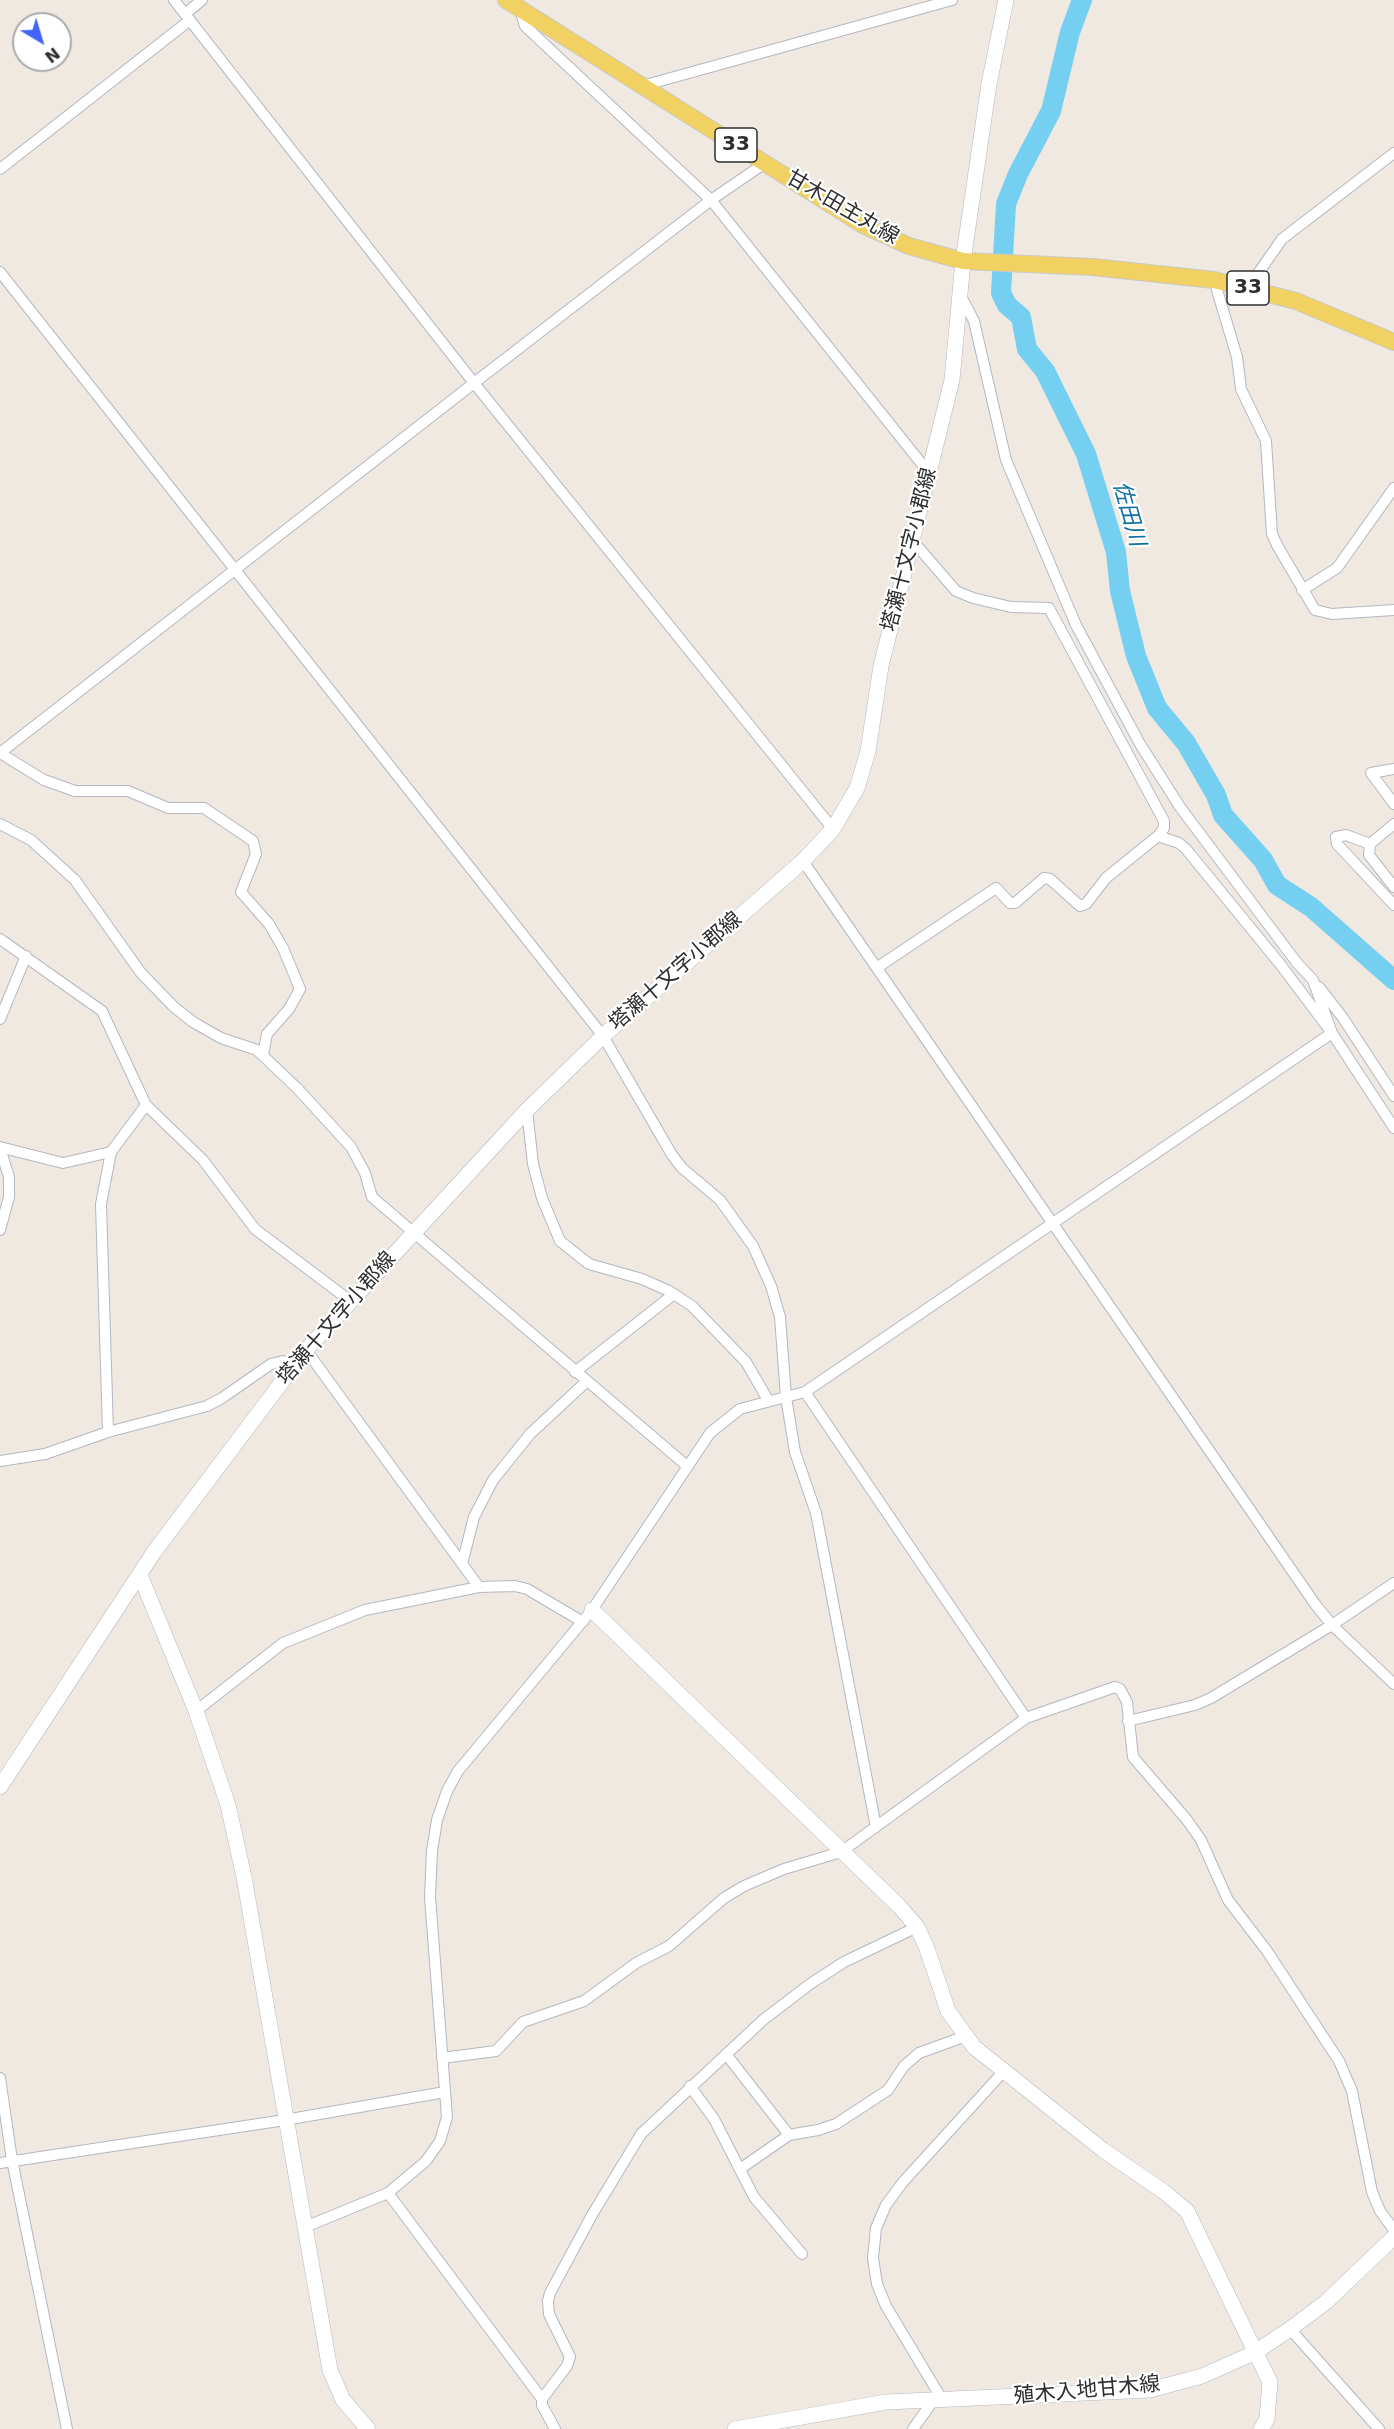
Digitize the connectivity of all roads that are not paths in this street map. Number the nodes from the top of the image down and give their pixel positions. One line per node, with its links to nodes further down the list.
1 (174, 0): 6 (street)
2 (202, 0): 6 (street)
3 (952, 0): 7 (street)
4 (1006, 0): 12 (main road, 塔瀬十文字小郡線)
5 (513, 5): 7 (main road, 甘木田主丸線 / 33); 11 (street)
6 (188, 17): 10 (street); 18 (street)
7 (642, 86): 9 (main road, 甘木田主丸線 / 33)
8 (1394, 153): 15 (street)
9 (765, 164): 11 (street); 12 (main road, 甘木田主丸線 / 33)
10 (0, 170)
11 (711, 200): 18 (street); 19 (street)
12 (971, 262): 14 (main road, 甘木田主丸線 / 33); 16 (main road, 塔瀬十文字小郡線)
13 (0, 272): 22 (street)
14 (1214, 280): 15 (main road, 甘木田主丸線 / 33); 23 (street)
15 (1254, 289): 17 (main road, 甘木田主丸線 / 33)
16 (962, 298): 19 (main road, 塔瀬十文字小郡線); 38 (street)
17 (1394, 342)
18 (474, 383): 22 (street); 29 (street)
19 (929, 473): 21 (main road, 塔瀬十文字小郡線)
20 (1394, 488): 23 (street)
21 (912, 540): 29 (main road, 塔瀬十文字小郡線); 30 (street)
22 (236, 569): 41 (street); 42 (street)
23 (1302, 590): 24 (street)
24 (1394, 610)
25 (1394, 769): 26 (street)
26 (1394, 804)
27 (0, 824): 42 (street)
28 (1394, 824): 31 (street)
29 (833, 829): 32 (main road, 塔瀬十文字小郡線)
30 (1158, 836): 37 (street); 40 (street)
31 (1370, 844): 33 (street); 34 (street)
32 (803, 861): 37 (street); 41 (main road, 塔瀬十文字小郡線)
33 (1394, 887)
34 (1394, 905)
35 (0, 939): 36 (street)
36 (26, 956): 39 (street); 44 (street)
37 (878, 967): 49 (street)
38 (1313, 980): 40 (street); 43 (street)
39 (0, 1019)
40 (1332, 1034): 46 (street); 49 (street)
41 (603, 1036): 45 (main road, 塔瀬十文字小郡線); 59 (street)
42 (263, 1055): 51 (street)
43 (1394, 1096)
44 (146, 1105): 48 (street); 53 (street)
45 (527, 1110): 51 (main road, 塔瀬十文字小郡線); 52 (street)
46 (1394, 1128)
47 (0, 1147): 48 (street); 50 (street)
48 (111, 1152): 61 (street)
49 (1054, 1224): 58 (street); 69 (street)
50 (0, 1230)
51 (411, 1234): 53 (main road, 塔瀬十文字小郡線); 56 (street)
52 (674, 1294): 56 (street); 60 (street)
53 (349, 1300): 54 (main road, 塔瀬十文字小郡線)
54 (306, 1350): 55 (main road, 塔瀬十文字小郡線); 64 (street)
55 (294, 1366): 61 (street); 65 (main road, 塔瀬十文字小郡線)
56 (575, 1372): 57 (street)
57 (586, 1382): 63 (street); 64 (street)
58 (805, 1392): 59 (street); 72 (street)
59 (786, 1397): 60 (street); 75 (street)
60 (768, 1400): 63 (street)
61 (108, 1432): 62 (street)
62 (0, 1461)
63 (687, 1466): 68 (street)
64 (462, 1564): 67 (street)
65 (140, 1575): 71 (main road); 74 (main road, 塔瀬十文字小郡線)
66 (1394, 1582): 69 (street)
67 (479, 1587): 68 (street); 71 (street)
68 (587, 1616): 76 (main road); 80 (street)
69 (1332, 1625): 70 (street); 73 (street)
70 (1394, 1683)
71 (196, 1711): 85 (main road)
72 (1026, 1718): 73 (street); 75 (street)
73 (1128, 1721): 92 (street)
74 (0, 1787)
75 (876, 1827): 76 (street)
76 (841, 1852): 77 (main road); 80 (street)
77 (917, 1928): 78 (main road); 79 (street)
78 (966, 2036): 81 (main road); 86 (street)
79 (726, 2054): 83 (street); 86 (street)
80 (442, 2058): 84 (street)
81 (1004, 2071): 96 (main road); 98 (street)
82 (0, 2078): 87 (street)
83 (690, 2086): 89 (street); 97 (street)
84 (445, 2092): 85 (street); 90 (street)
85 (285, 2120): 87 (street); 91 (main road)
86 (789, 2135): 89 (street)
87 (12, 2160): 88 (street); 99 (street)
88 (0, 2163)
89 (740, 2169): 94 (street)
90 (388, 2193): 91 (street); 97 (street)
91 (305, 2227): 100 (main road)
92 (1394, 2230)
93 (1394, 2237): 95 (main road, 殖木入地甘木線)
94 (802, 2254)
95 (1290, 2329): 96 (main road, 殖木入地甘木線); 105 (street)
96 (1254, 2353): 98 (main road, 殖木入地甘木線); 104 (main road)
97 (542, 2399): 101 (street)
98 (938, 2401): 102 (main road, 殖木入地甘木線); 103 (street)
99 (67, 2429)
100 (368, 2429)
101 (555, 2429)
102 (735, 2429)
103 (913, 2429)
104 (1261, 2429)
105 (1379, 2429)

